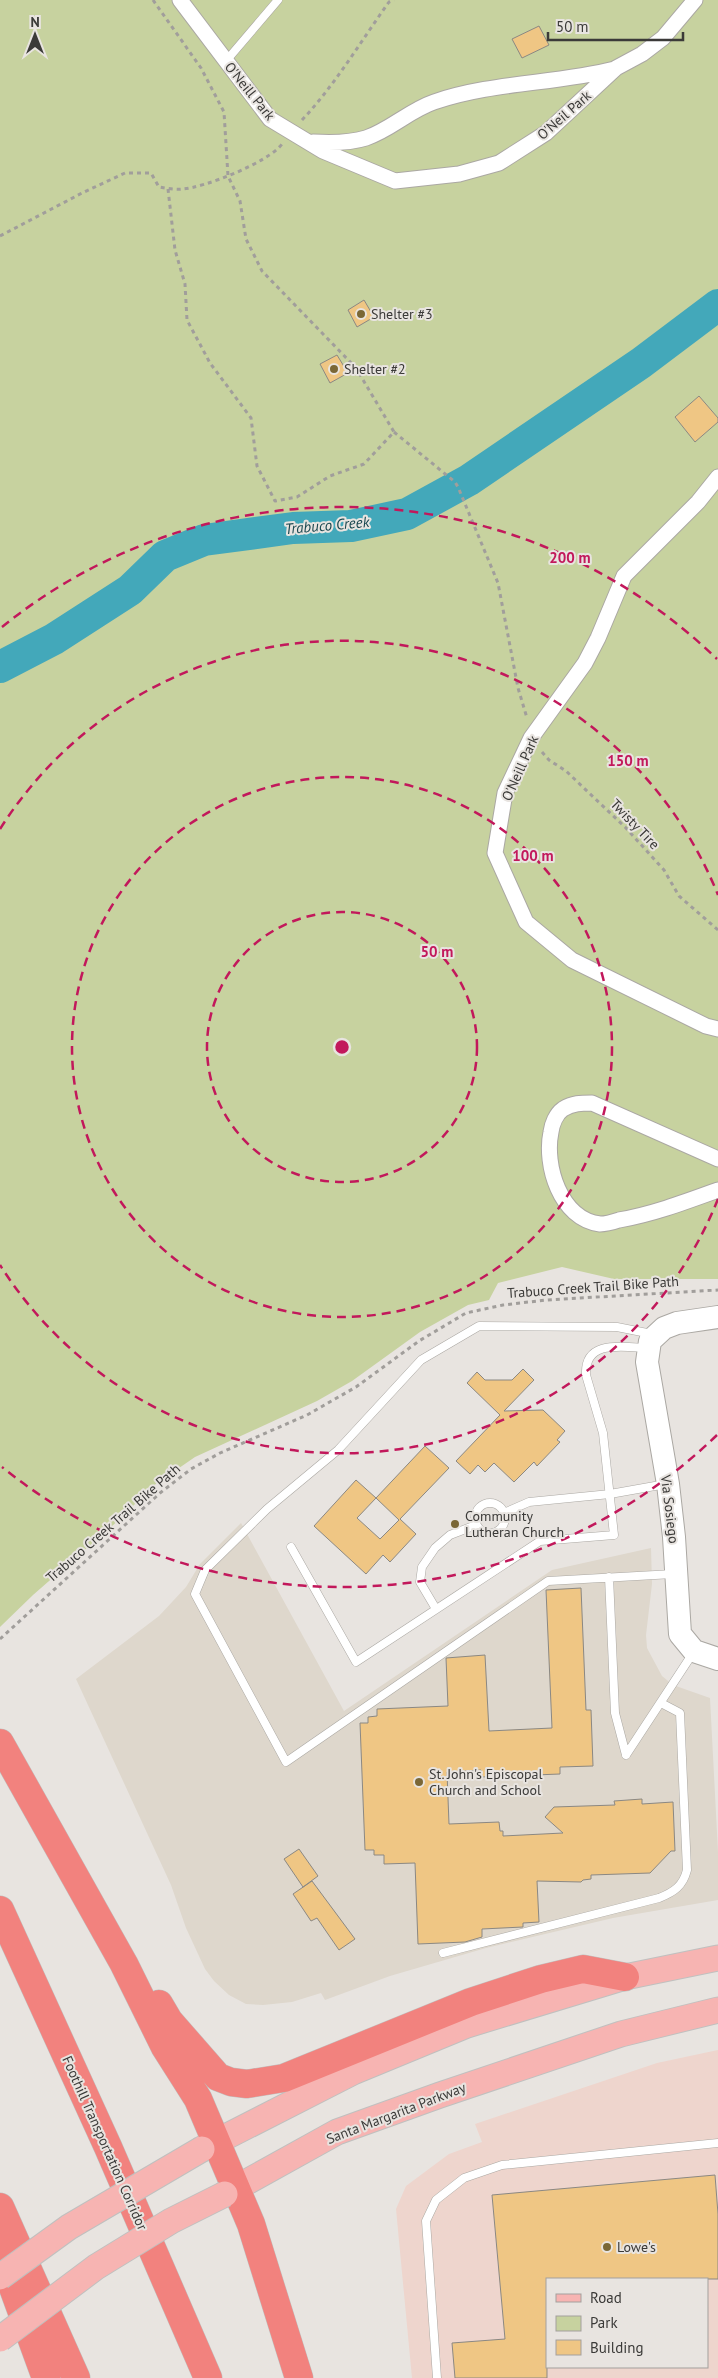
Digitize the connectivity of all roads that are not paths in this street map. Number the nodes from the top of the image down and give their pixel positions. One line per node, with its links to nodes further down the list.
1 (180, 0): 4 (street, O'Neill Park)
2 (278, 0): 4 (lane)
3 (694, 0): 5 (street, O'Neil Park)
4 (226, 61): 6 (street, O'Neill Park)
5 (616, 68): 6 (street); 7 (street, O'Neil Park)
6 (310, 142): 7 (street, O'Neill Park)
7 (395, 181)
8 (718, 477): 9 (street, O'Neill Park)
9 (718, 1029)
10 (718, 1158): 11 (street)
11 (718, 1190)
12 (718, 1317): 13 (street)
13 (649, 1348): 14 (street, Via Sosiego); 15 (lane); 20 (lane)
14 (668, 1484): 15 (lane); 19 (street, Via Sosiego)
15 (610, 1494): 16 (lane); 21 (lane)
16 (504, 1513): 17 (lane); 17 (lane)
17 (476, 1525): 21 (lane)
18 (291, 1547): 21 (lane)
19 (678, 1574): 20 (lane); 22 (street, Via Sosiego)
20 (609, 1577): 24 (lane)
21 (436, 1609)
22 (694, 1651): 23 (street); 24 (lane)
23 (718, 1659)
24 (661, 1703): 27 (lane)
25 (0, 1743): 29 (highway)
26 (0, 1910): 41 (highway, Foothill Transportation Corridor)
27 (442, 1953)
28 (718, 1958): 30 (main road)
29 (124, 1964): 30 (highway); 33 (highway)
30 (625, 1977): 33 (main road)
31 (718, 2010): 34 (main road, Santa Margarita Parkway)
32 (718, 2143): 43 (lane)
33 (209, 2145): 34 (highway); 37 (main road, bridge)
34 (231, 2191): 38 (main road, Santa Margarita Parkway, bridge); 42 (highway)
35 (0, 2207): 40 (highway)
36 (0, 2252): 39 (highway)
37 (0, 2277)
38 (0, 2339)
39 (46, 2378)
40 (76, 2378)
41 (208, 2378)
42 (299, 2378)
43 (437, 2378)

